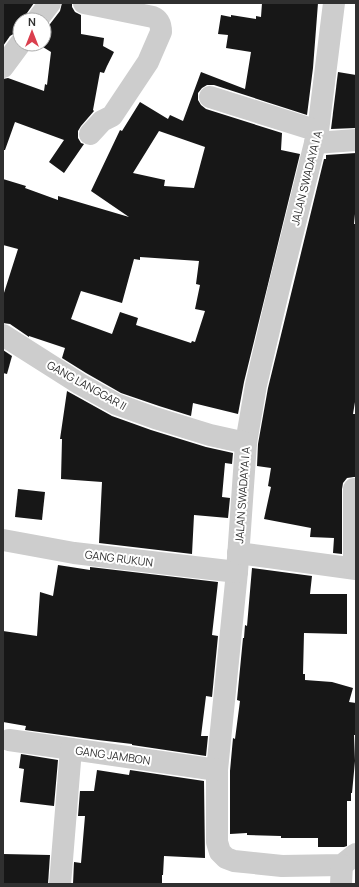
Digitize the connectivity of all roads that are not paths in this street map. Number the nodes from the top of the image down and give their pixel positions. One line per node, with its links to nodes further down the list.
1 (50, 3): 4 (street)
2 (84, 3): 8 (street)
3 (334, 3): 9 (street, JALAN SWADAYA I A)
4 (44, 12)
5 (14, 52): 6 (street)
6 (3, 67)
7 (210, 96): 9 (street)
8 (90, 134)
9 (317, 137): 10 (street); 12 (street, JALAN SWADAYA I A)
10 (356, 140)
11 (3, 335): 12 (street, GANG LANGGAR II)
12 (246, 443): 15 (street, JALAN SWADAYA I A)
13 (354, 489): 16 (street)
14 (3, 540): 15 (street, GANG RUKUN)
15 (237, 563): 16 (street, GANG RUKUN); 19 (street, JALAN SWADAYA I A)
16 (355, 568)
17 (9, 740): 18 (street, GANG JAMBON)
18 (71, 749): 19 (street, GANG JAMBON); 21 (street)
19 (217, 770): 20 (street, JALAN SWADAYA I A)
20 (346, 868)
21 (60, 884)

